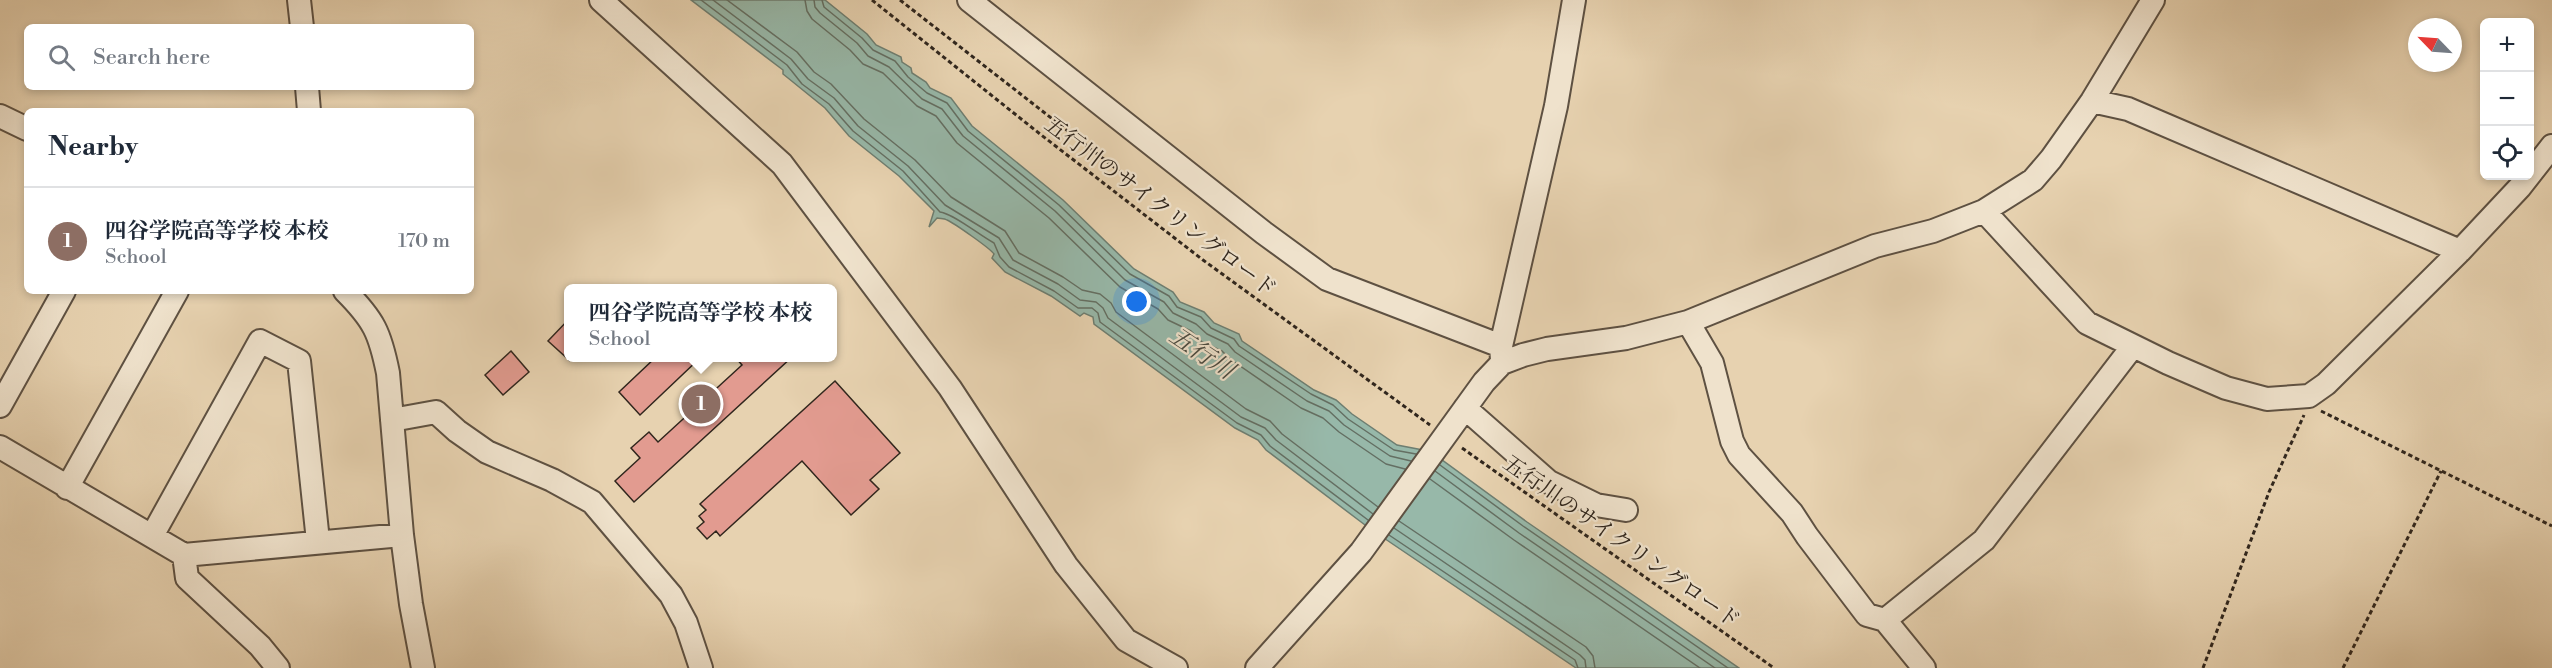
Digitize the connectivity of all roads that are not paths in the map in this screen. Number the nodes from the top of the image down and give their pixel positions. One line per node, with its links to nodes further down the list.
1 (299, 0): 6 (street)
2 (601, 0): 35 (street)
3 (969, 0): 20 (street)
4 (1574, 0): 20 (street)
5 (2153, 0): 8 (street)
6 (302, 24)
7 (307, 90): 9 (street)
8 (2092, 100): 13 (street); 14 (street)
9 (309, 108)
10 (0, 116): 11 (street)
11 (24, 128)
12 (2552, 146): 14 (street)
13 (1984, 211): 18 (street); 19 (street)
14 (2460, 251): 19 (street)
15 (62, 294): 21 (street)
16 (168, 294): 25 (street)
17 (348, 294): 23 (street)
18 (1688, 322): 20 (street); 31 (street)
19 (2133, 346): 31 (street)
20 (1502, 354): 22 (street)
21 (0, 406)
22 (1465, 408): 26 (street); 36 (street)
23 (392, 420): 27 (street); 34 (street)
24 (0, 447): 25 (street)
25 (68, 488): 28 (street)
26 (1626, 510)
27 (402, 535): 29 (street); 33 (street)
28 (152, 536): 29 (street); 30 (street)
29 (318, 541): 30 (street)
30 (184, 555): 32 (street)
31 (1885, 620): 37 (street)
32 (279, 668)
33 (423, 668)
34 (701, 668)
35 (1176, 668)
36 (1257, 668)
37 (1924, 668)

